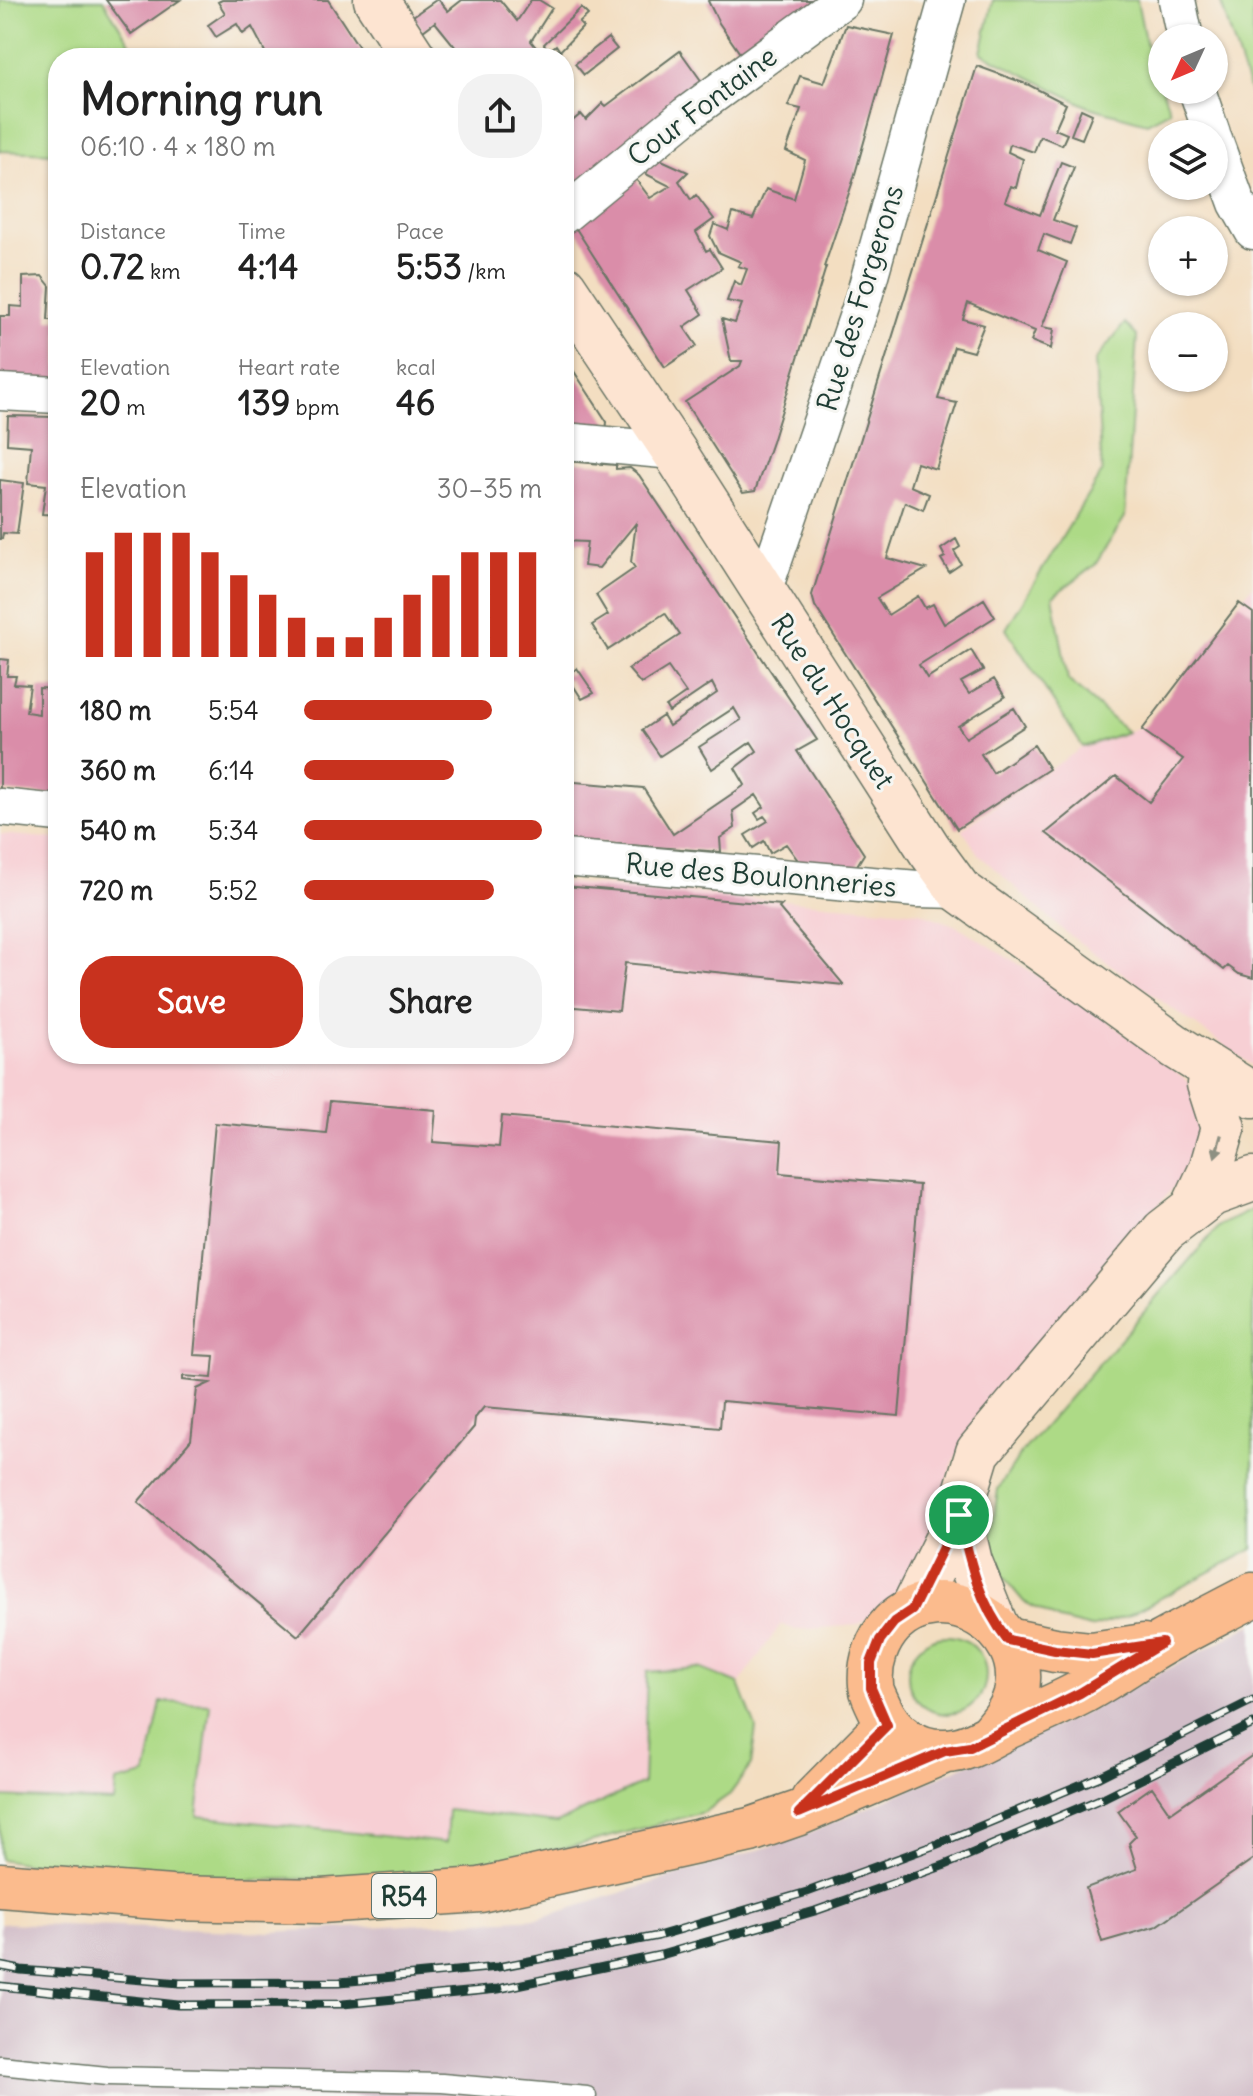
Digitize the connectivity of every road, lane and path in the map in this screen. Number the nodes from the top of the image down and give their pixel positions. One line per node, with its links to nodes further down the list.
1 (376, 0): 6 (street)
2 (843, 0): 8 (street, Cour Fontaine)
3 (947, 0): 15 (street, Rue des Forgerons)
4 (1177, 0): 5 (street)
5 (1182, 24)
6 (407, 48)
7 (1228, 178): 9 (street)
8 (574, 207)
9 (1253, 231)
10 (574, 302): 14 (street, Rue du Hocquet)
11 (0, 392): 12 (street)
12 (48, 394)
13 (574, 442): 14 (street)
14 (674, 451): 15 (street, Rue du Hocquet)
15 (763, 592): 19 (street, Rue du Hocquet)
16 (0, 807): 17 (street)
17 (48, 812)
18 (574, 859): 19 (street, Rue des Boulonneries)
19 (959, 890): 20 (street, Rue du Hocquet)
20 (1175, 1046): 21 (street, Rue du Hocquet); 22 (street, Rue du Hocquet)
21 (1209, 1084): 23 (street, Rue du Hocquet); 25 (street, Rue du Hocquet, one-way to 25)
22 (1253, 1095)
23 (1253, 1122)
24 (1253, 1179): 25 (street)
25 (1194, 1206): 26 (street)
26 (959, 1515): 28 (street); 29 (street)
27 (1253, 1595): 30 (main road, R54)
28 (912, 1610): 29 (main road, R54); 31 (main road)
29 (1001, 1632): 30 (main road, R54); 32 (main road)
30 (1162, 1643): 32 (main road, R54)
31 (887, 1725): 33 (main road); 34 (main road, R54)
32 (991, 1735): 33 (main road, R54)
33 (945, 1751): 34 (main road, R54)
34 (799, 1813): 35 (main road, R54)
35 (0, 1885)
36 (0, 2065): 37 (lane)
37 (587, 2096)

